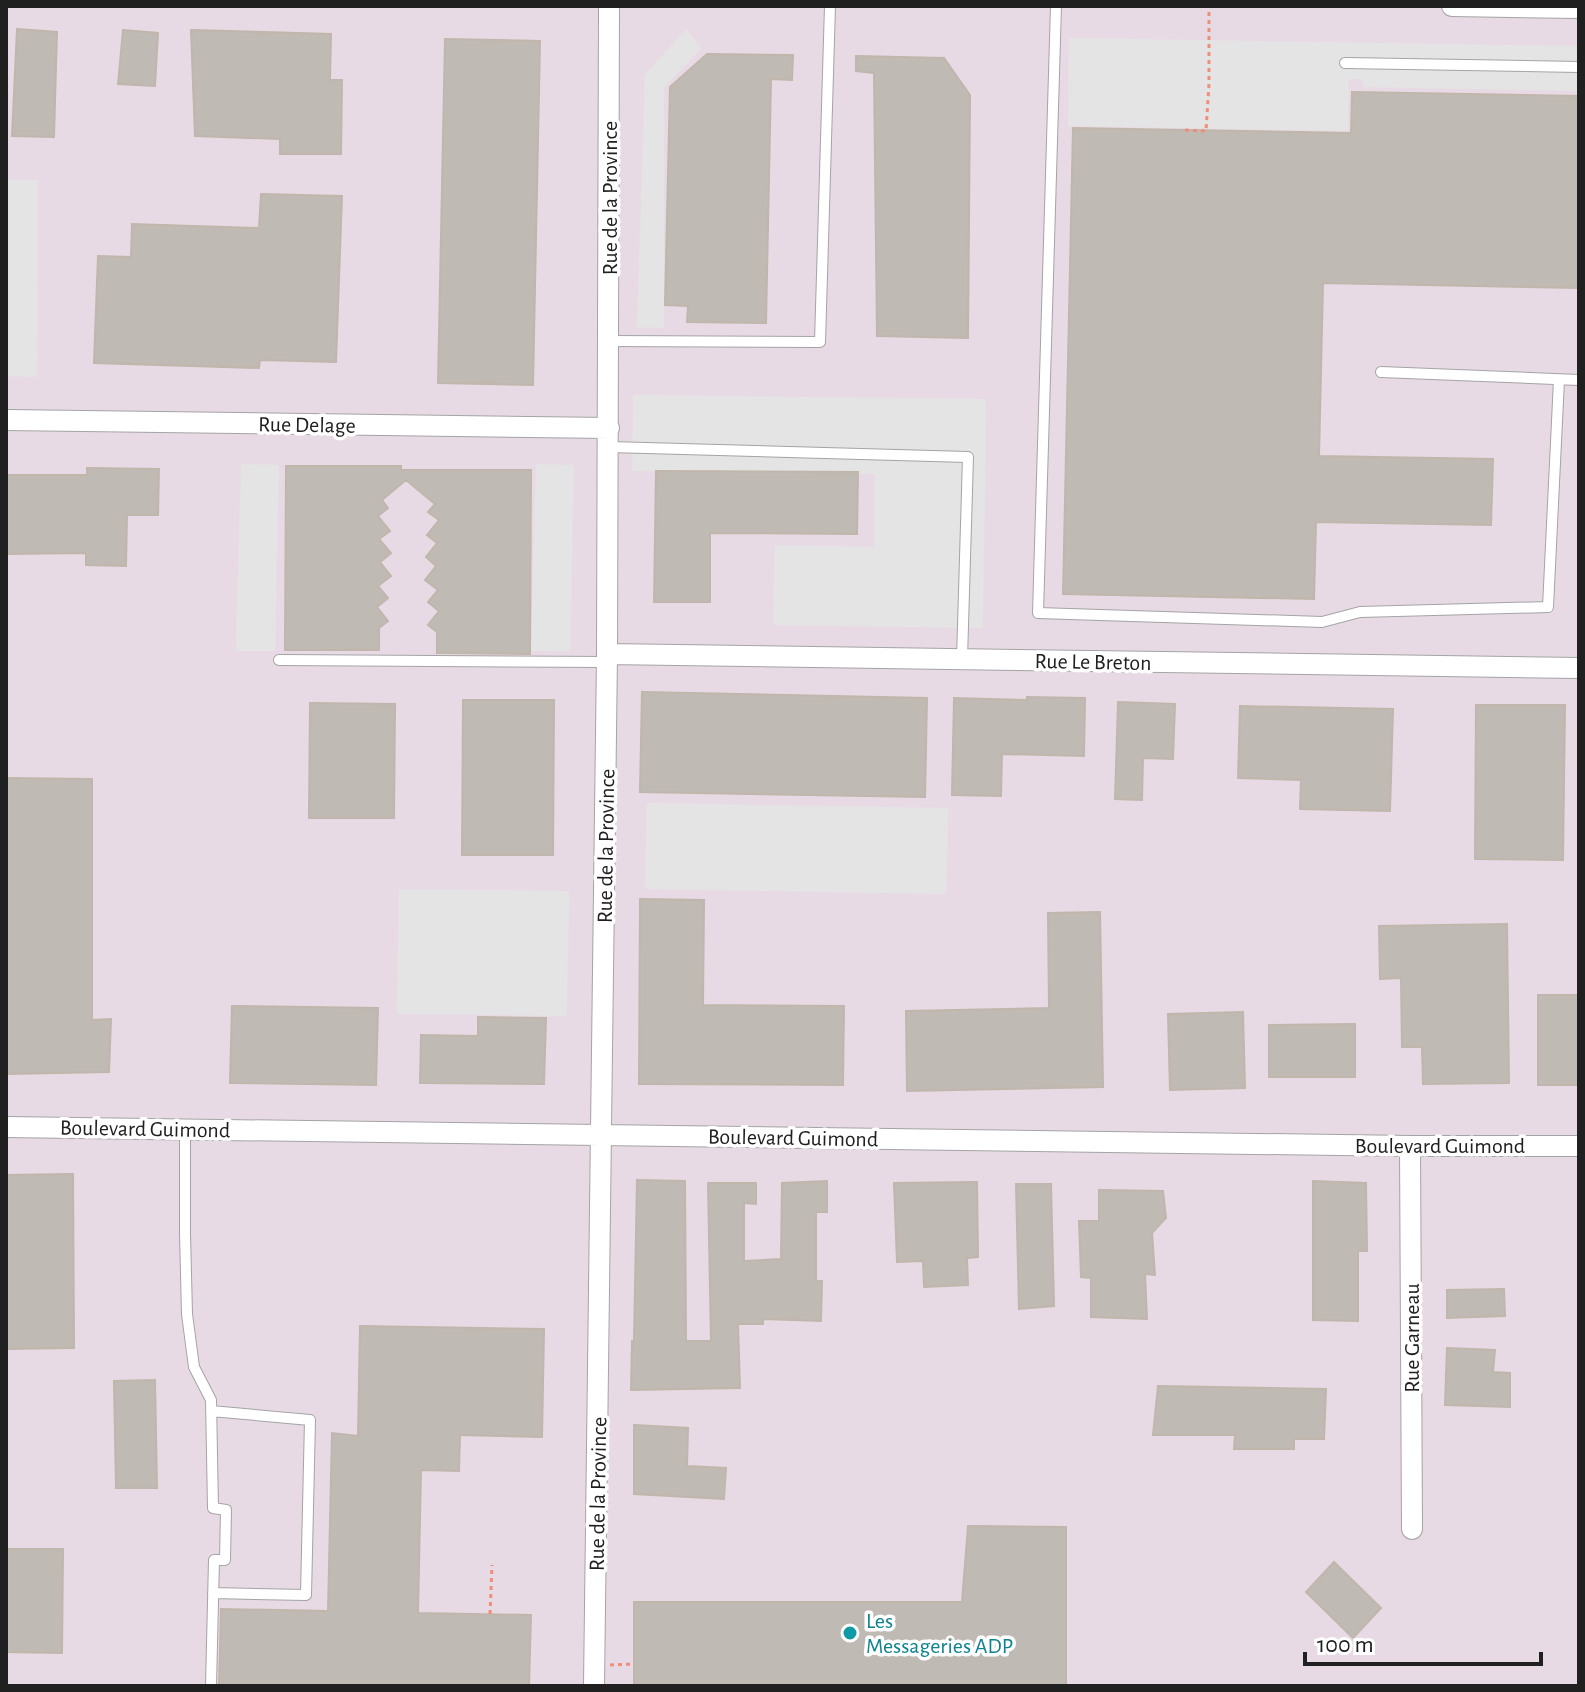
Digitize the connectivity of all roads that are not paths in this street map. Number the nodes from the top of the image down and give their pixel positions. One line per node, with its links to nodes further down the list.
1 (609, 6): 8 (street, Rue de la Province)
2 (830, 6): 8 (lane)
3 (1056, 6): 10 (lane)
4 (1452, 6): 5 (street)
5 (1579, 8)
6 (1345, 63): 7 (lane)
7 (1579, 67)
8 (609, 341): 13 (street, Rue de la Province)
9 (1381, 372): 10 (lane)
10 (1559, 380): 11 (lane)
11 (1579, 380)
12 (6, 420): 13 (street, Rue Delage)
13 (609, 438): 14 (street, Rue de la Province); 15 (lane)
14 (607, 658): 15 (street, Rue Le Breton); 16 (lane); 20 (street, Rue de la Province)
15 (962, 659): 17 (street, Rue Le Breton)
16 (279, 660)
17 (1579, 668)
18 (6, 1127): 19 (street, Boulevard Guimond)
19 (185, 1129): 20 (street, Boulevard Guimond); 23 (lane)
20 (602, 1134): 21 (street, Boulevard Guimond); 26 (street, Rue de la Province)
21 (1410, 1146): 22 (street, Boulevard Guimond); 24 (street, Rue Garneau)
22 (1579, 1146)
23 (211, 1411): 25 (lane); 25 (lane)
24 (1412, 1529)
25 (213, 1593): 27 (lane)
26 (594, 1676)
27 (211, 1686)

